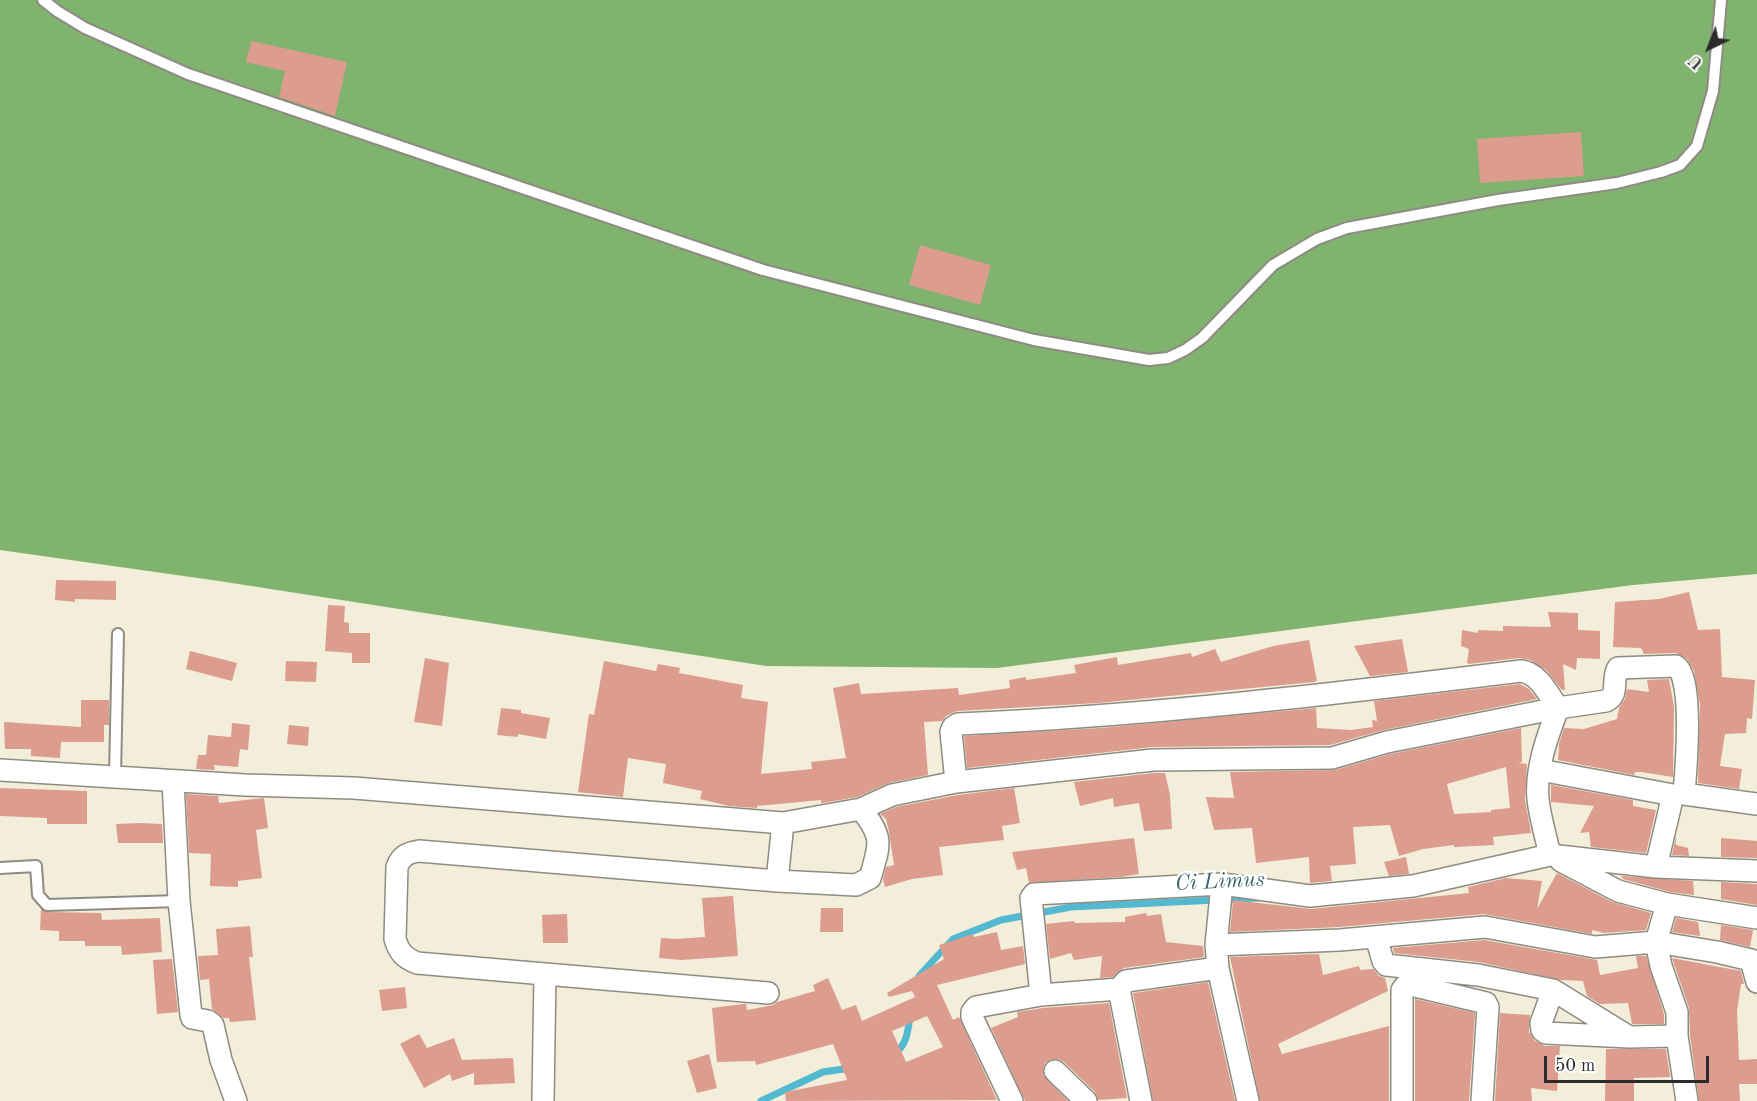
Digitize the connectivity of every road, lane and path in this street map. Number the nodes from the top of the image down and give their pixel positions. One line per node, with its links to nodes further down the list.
1 (43, 0): 2 (lane)
2 (1721, 0)
3 (118, 634): 7 (lane)
4 (1558, 708): 6 (street); 9 (street); 9 (street); 10 (street)
5 (0, 770): 7 (street)
6 (1540, 770): 10 (street); 14 (street)
7 (115, 776): 8 (street)
8 (173, 781): 13 (street); 20 (street)
9 (957, 782): 12 (street)
10 (1678, 795): 11 (street); 15 (street)
11 (1757, 804)
12 (861, 809): 13 (street); 18 (street)
13 (783, 823): 18 (street)
14 (1550, 855): 15 (street); 19 (street); 21 (street)
15 (1656, 867): 17 (street)
16 (0, 868): 20 (lane)
17 (1757, 871)
18 (777, 881): 27 (street)
19 (1222, 884): 25 (street); 32 (street)
20 (179, 901): 36 (street)
21 (1667, 904): 22 (street); 24 (street)
22 (1757, 918)
23 (1376, 937): 24 (street); 25 (street); 30 (street)
24 (1656, 942): 28 (street); 33 (street)
25 (1216, 945): 26 (street)
26 (1218, 968): 29 (street); 41 (street)
27 (545, 974): 31 (street); 37 (street)
28 (1757, 982)
29 (1119, 989): 32 (street); 40 (street)
30 (1552, 990): 34 (street); 34 (street)
31 (768, 993)
32 (1041, 995): 38 (street)
33 (1677, 1036): 34 (street); 44 (street)
34 (1629, 1037)
35 (1055, 1071): 39 (street)
36 (236, 1101)
37 (543, 1101)
38 (1012, 1101)
39 (1086, 1101)
40 (1141, 1101)
41 (1248, 1101)
42 (1402, 1101): 43 (street)
43 (1482, 1101)
44 (1687, 1101)

